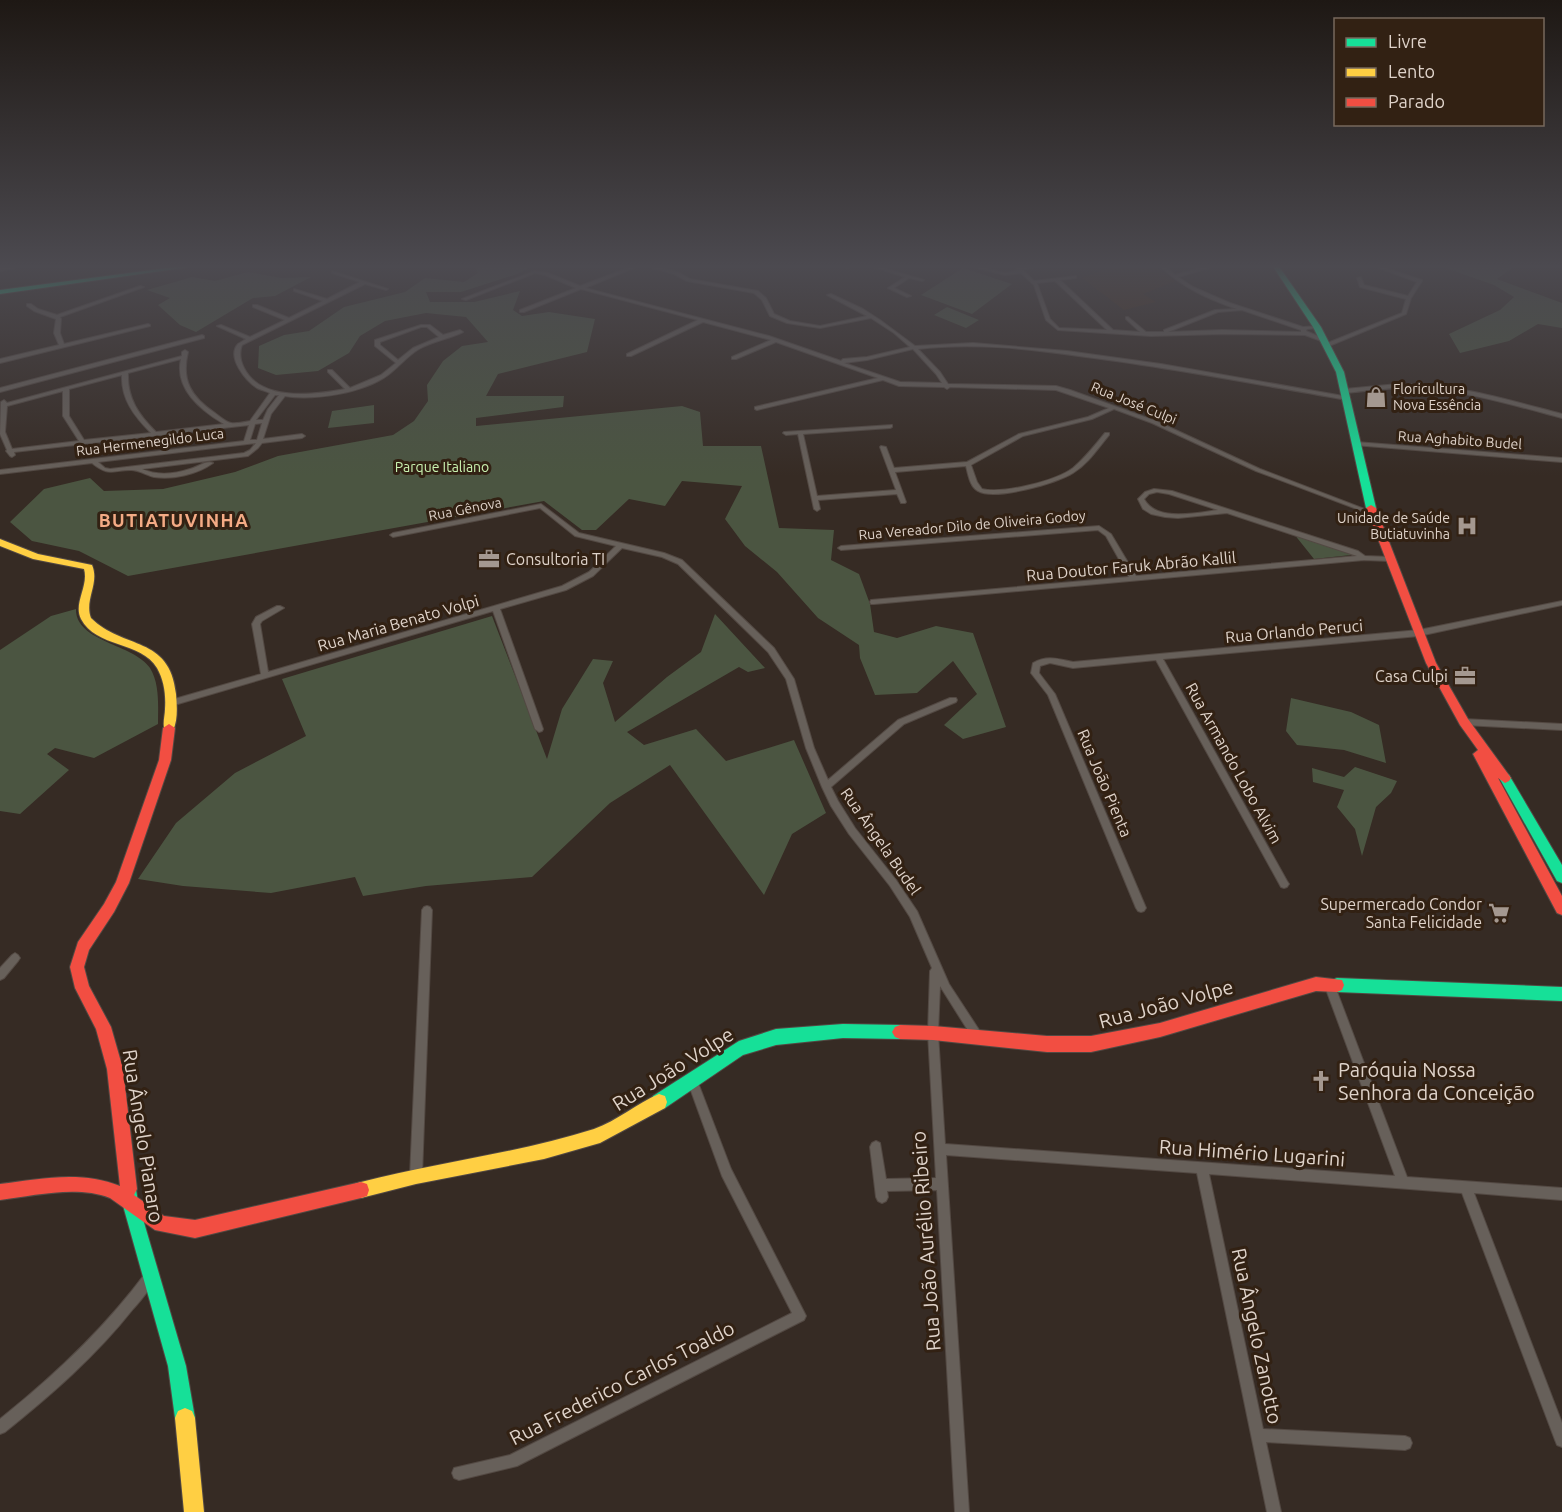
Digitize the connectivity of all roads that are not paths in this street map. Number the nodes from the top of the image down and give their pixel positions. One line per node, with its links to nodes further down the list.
1 (58, 336): 18 (street)
2 (103, 336): 18 (street)
3 (242, 336): 15 (street)
4 (253, 336): 15 (street)
5 (393, 336): 24 (street)
6 (447, 336): 14 (street)
7 (670, 336): 20 (street)
8 (760, 336): 16 (street, Rua José Culpi)
9 (896, 336): 19 (street)
10 (1313, 336): 17 (street)
11 (1322, 336): 17 (main road)
12 (1344, 336): 17 (street)
13 (202, 337): 31 (street)
14 (442, 337): 24 (street)
15 (248, 338): 32 (street)
16 (776, 340): 21 (street); 22 (street, Rua José Culpi)
17 (1325, 342): 34 (main road)
18 (62, 345): 23 (street)
19 (913, 348): 22 (street); 28 (street); 34 (street)
20 (629, 355)
21 (734, 358)
22 (836, 360): 27 (street, Rua José Culpi)
23 (0, 361)
24 (399, 363): 30 (street)
25 (330, 371): 30 (street)
26 (125, 373): 29 (street); 40 (street); 44 (street)
27 (882, 378): 28 (street, Rua José Culpi); 36 (street)
28 (947, 387): 35 (street, Rua José Culpi)
29 (66, 389): 48 (street); 48 (street)
30 (348, 389): 33 (street)
31 (0, 390)
32 (273, 393): 33 (street); 39 (street)
33 (283, 395): 38 (street)
34 (1346, 395): 37 (street); 50 (main road)
35 (1113, 407): 55 (street); 65 (street, Rua José Culpi)
36 (758, 408)
37 (1562, 416)
38 (266, 421): 39 (street); 47 (street)
39 (252, 423): 40 (street); 49 (street)
40 (231, 425): 44 (street)
41 (890, 426): 42 (street)
42 (800, 432): 43 (street); 60 (street)
43 (786, 433)
44 (155, 434): 48 (street)
45 (1107, 434): 55 (street)
46 (302, 436): 47 (street, Rua Hermenegildo Luca)
47 (262, 441): 49 (street, Rua Hermenegildo Luca); 52 (street)
48 (82, 442)
49 (246, 443): 54 (street, Rua Hermenegildo Luca)
50 (1356, 444): 53 (street, Rua Aghabito Budel); 65 (main road)
51 (883, 447): 57 (street)
52 (216, 460): 56 (street)
53 (1562, 460)
54 (93, 461): 56 (street); 58 (street, Rua Hermenegildo Luca)
55 (968, 464): 57 (street)
56 (136, 469)
57 (891, 470): 59 (street)
58 (0, 472)
59 (899, 492): 60 (street); 61 (street)
60 (815, 498): 63 (street)
61 (903, 502)
62 (541, 507): 67 (street, Rua Gênova); 69 (street, Rua Ângela Budel)
63 (817, 509)
64 (1227, 511): 66 (street); 66 (street); 71 (street)
65 (1372, 513): 72 (main road)
66 (1155, 514)
67 (393, 535)
68 (0, 542): 83 (main road, Rua Ângelo Pianaro)
69 (620, 546): 77 (street, Rua Maria Benato Volpi); 88 (street, Rua Ângela Budel)
70 (841, 548): 73 (street, Rua Vereador Dilo de Oliveira Godoy)
71 (1364, 558): 72 (street, Rua Doutor Faruk Abrão Kallil); 73 (street, Rua Doutor Faruk Abrão Kallil)
72 (1390, 559): 78 (main road)
73 (1134, 579): 74 (street, Rua Doutor Faruk Abrão Kallil)
74 (874, 602)
75 (1561, 605): 78 (street, Rua Orlando Peruci)
76 (280, 608): 81 (street)
77 (496, 609): 81 (street, Rua Maria Benato Volpi); 86 (street)
78 (1419, 633): 79 (street, Rua Orlando Peruci); 84 (main road)
79 (1158, 657): 80 (street, Rua Orlando Peruci); 92 (street, Rua Armando Lobo Alvim)
80 (1035, 673): 93 (street, Rua João Pienta)
81 (265, 675): 83 (street, Rua Maria Benato Volpi)
82 (953, 700): 88 (street)
83 (171, 703): 113 (main road, Rua Ângelo Pianaro)
84 (1464, 722): 85 (street); 87 (main road)
85 (1562, 727)
86 (539, 729)
87 (1472, 735): 89 (main road); 90 (main road)
88 (826, 787): 97 (street, Rua Ângela Budel)
89 (1505, 804): 90 (main road); 94 (main road)
90 (1548, 853): 91 (main road)
91 (1562, 877)
92 (1284, 884)
93 (1141, 908)
94 (1562, 909)
95 (427, 910): 107 (street)
96 (15, 958): 98 (street)
97 (935, 967): 101 (street, Rua João Aurélio Ribeiro); 102 (street, Rua Ângela Budel)
98 (0, 975)
99 (1329, 984): 100 (main road, Rua João Volpe); 102 (main road, Rua João Volpe); 108 (street)
100 (1562, 994)
101 (933, 1033): 102 (main road, Rua João Volpe); 103 (main road, Rua João Volpe); 105 (street, Rua João Aurélio Ribeiro)
102 (978, 1036)
103 (692, 1080): 107 (main road, Rua João Volpe); 119 (street, Rua Frederico Carlos Toaldo)
104 (876, 1148): 109 (street)
105 (940, 1149): 106 (street, Rua Himério Lugarini); 109 (street, Rua João Aurélio Ribeiro)
106 (1202, 1168): 108 (street, Rua Himério Lugarini); 116 (street, Rua Ângelo Zanotto)
107 (416, 1176): 113 (main road, Rua João Volpe)
108 (1403, 1182): 110 (street, Rua Himério Lugarini)
109 (942, 1184): 121 (street, Rua João Aurélio Ribeiro)
110 (1465, 1186): 112 (street, Rua Himério Lugarini); 117 (street)
111 (0, 1192): 113 (main road, Rua João Volpe)
112 (1562, 1194)
113 (130, 1202): 114 (main road, Rua Ângelo Pianaro)
114 (151, 1275): 115 (street); 120 (main road, Rua Ângelo Pianaro)
115 (0, 1427)
116 (1258, 1435): 118 (street); 122 (street, Rua Ângelo Zanotto)
117 (1562, 1440)
118 (1405, 1443)
119 (459, 1473)
120 (194, 1512)
121 (962, 1512)
122 (1274, 1512)

